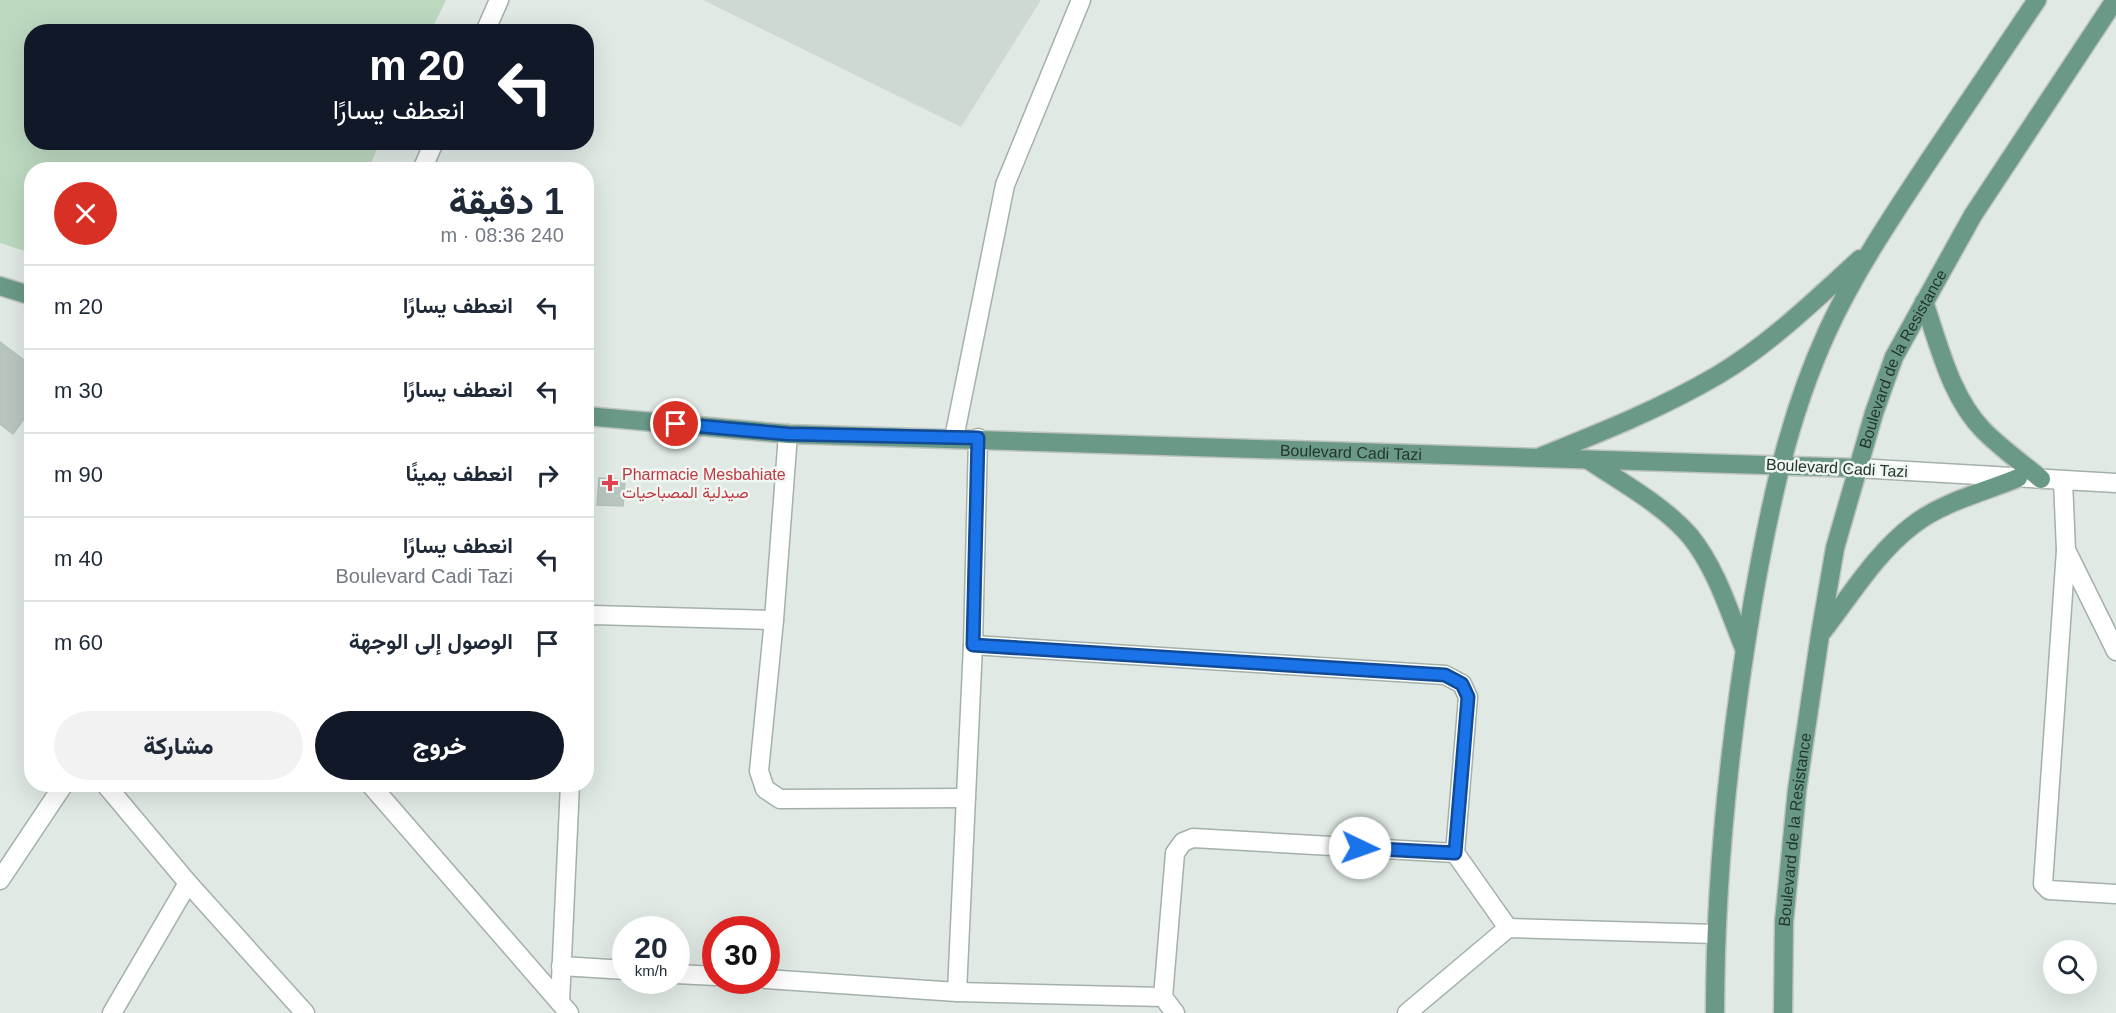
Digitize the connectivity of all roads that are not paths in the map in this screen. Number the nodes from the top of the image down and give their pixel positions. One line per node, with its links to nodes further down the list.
1 (499, 0): 5 (street)
2 (1081, 0): 12 (street)
3 (2037, 0): 6 (main road)
4 (2115, 0): 9 (main road, Boulevard de la Resistance)
5 (488, 24)
6 (1868, 252): 14 (main road); 16 (main road)
7 (0, 286): 8 (main road)
8 (24, 294)
9 (1924, 302): 17 (main road, Boulevard de la Resistance); 19 (main road)
10 (594, 417): 11 (main road, Boulevard Cadi Tazi)
11 (788, 434): 12 (main road, Boulevard Cadi Tazi); 24 (street)
12 (954, 438): 13 (main road, Boulevard Cadi Tazi)
13 (978, 438): 14 (main road, Boulevard Cadi Tazi); 26 (street)
14 (1536, 459): 15 (main road, Boulevard Cadi Tazi)
15 (1590, 461): 16 (main road, Boulevard Cadi Tazi); 27 (main road)
16 (1781, 465): 17 (main road, Boulevard Cadi Tazi); 27 (main road)
17 (1857, 468): 18 (street, Boulevard Cadi Tazi); 25 (main road, Boulevard de la Resistance)
18 (2018, 478): 19 (street, Boulevard Cadi Tazi); 25 (main road)
19 (2041, 479): 20 (street, Boulevard Cadi Tazi)
20 (2062, 481): 21 (street, Boulevard Cadi Tazi); 22 (street)
21 (2116, 483)
22 (2066, 550): 28 (street); 37 (street)
23 (594, 615): 24 (street)
24 (774, 620): 33 (street)
25 (1821, 635): 51 (main road, Boulevard de la Resistance)
26 (973, 645): 33 (street); 34 (street)
27 (1745, 649): 39 (main road)
28 (2116, 651)
29 (59, 792): 35 (street)
30 (112, 792): 36 (street)
31 (376, 792): 45 (street)
32 (570, 792): 40 (street)
33 (966, 798): 43 (street)
34 (1455, 853): 38 (street); 44 (street)
35 (0, 880)
36 (188, 883): 46 (street); 47 (street)
37 (2116, 894)
38 (1508, 928): 39 (street); 49 (street)
39 (1715, 934): 50 (main road)
40 (561, 966): 41 (street); 45 (street)
41 (612, 969)
42 (780, 981): 43 (street)
43 (957, 992): 44 (street)
44 (1163, 998): 48 (street)
45 (564, 1007)
46 (112, 1013)
47 (305, 1013)
48 (1175, 1013)
49 (1407, 1013)
50 (1715, 1013)
51 (1784, 1013)

